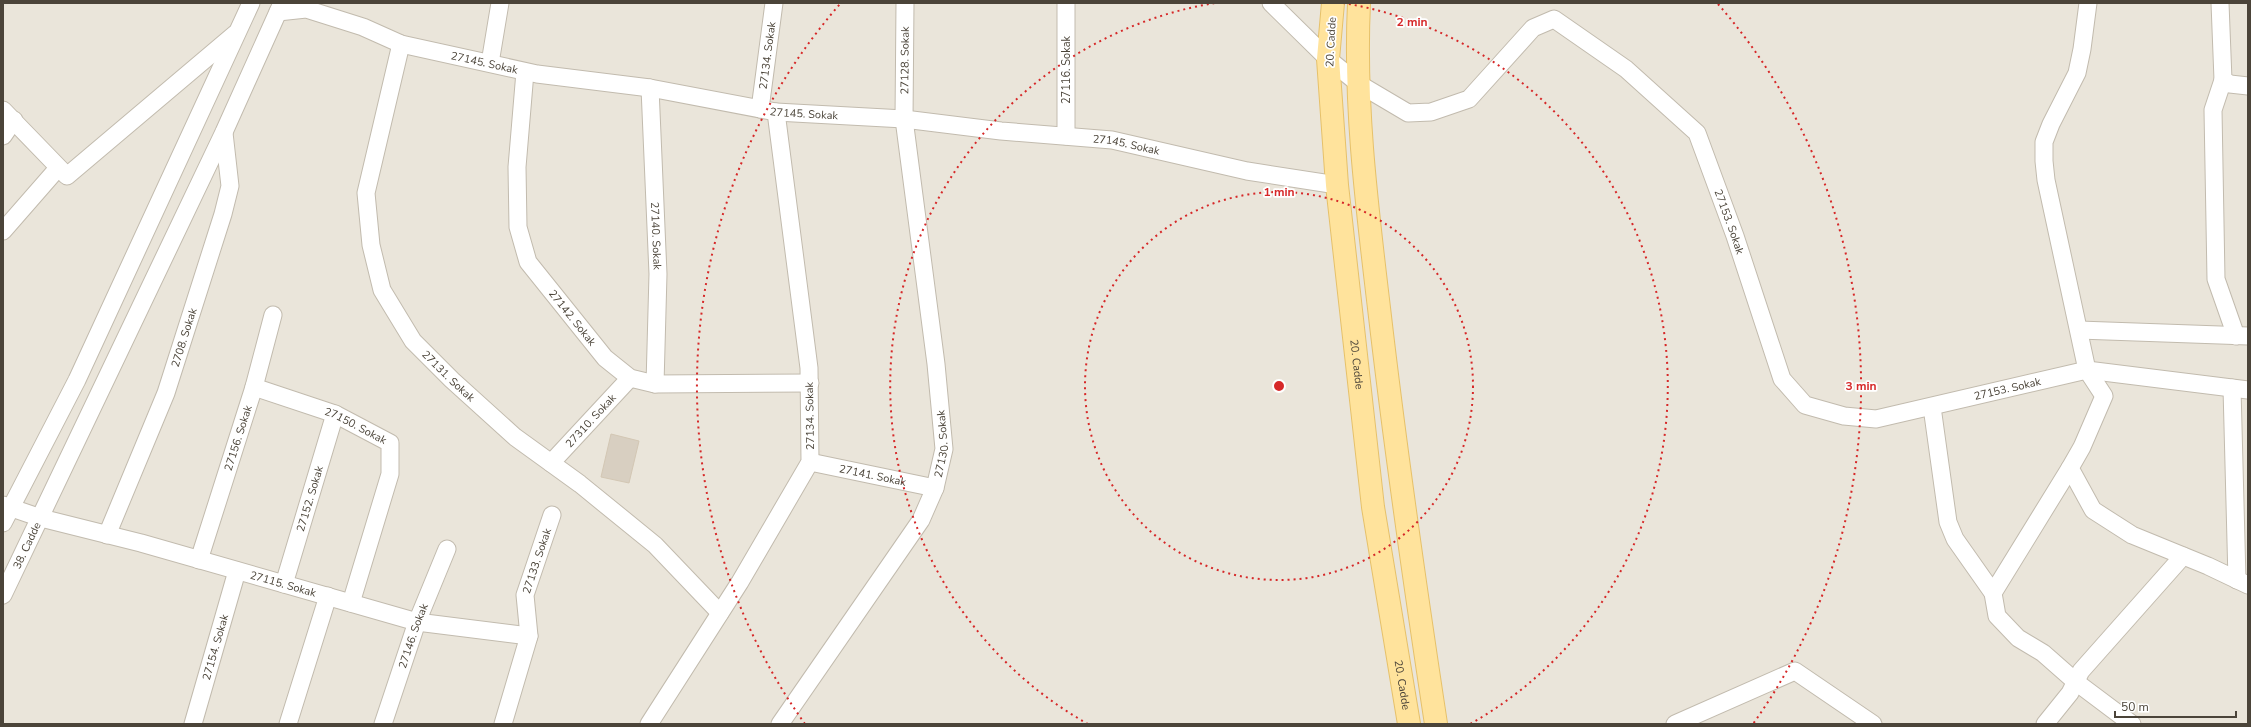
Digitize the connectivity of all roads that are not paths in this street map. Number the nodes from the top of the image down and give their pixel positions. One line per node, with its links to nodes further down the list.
1 (251, 3): 12 (street)
2 (500, 3): 15 (street)
3 (774, 3): 21 (street, 27134. Sokak)
4 (905, 3): 23 (street, 27128. Sokak)
5 (1066, 3): 26 (street, 27116. Sokak)
6 (1271, 3): 14 (street, 27153. Sokak)
7 (1333, 3): 14 (main road, 20. Cadde)
8 (1359, 3): 18 (main road)
9 (2088, 3): 31 (street)
10 (2220, 3): 17 (street)
11 (280, 8): 13 (street, 27145. Sokak); 24 (street, 38. Cadde)
12 (238, 32): 27 (street); 45 (street)
13 (401, 44): 15 (street, 27145. Sokak); 42 (street, 27131. Sokak)
14 (1328, 59): 18 (street, 27153. Sokak); 28 (main road, 20. Cadde)
15 (490, 63): 16 (street, 27145. Sokak)
16 (526, 72): 20 (street, 27145. Sokak); 34 (street, 27142. Sokak)
17 (2223, 80): 19 (street); 32 (street)
18 (1359, 84): 39 (street, 27153. Sokak); 71 (main road)
19 (2248, 86)
20 (650, 88): 21 (street, 27145. Sokak); 36 (street, 27140. Sokak)
21 (768, 110): 23 (street, 27145. Sokak); 35 (street, 27134. Sokak)
22 (8, 115): 25 (street); 27 (street)
23 (904, 119): 26 (street, 27145. Sokak); 44 (street, 27130. Sokak)
24 (224, 132): 47 (street, 38. Cadde); 49 (street, 2708. Sokak)
25 (3, 136)
26 (1066, 136): 28 (street, 27145. Sokak)
27 (62, 172): 29 (street)
28 (1337, 185): 70 (main road, 20. Cadde)
29 (3, 231)
30 (273, 315): 37 (street, 27156. Sokak)
31 (2078, 330): 32 (street); 33 (street)
32 (2242, 336)
33 (2087, 370): 38 (street, 27153. Sokak); 39 (street, 27153. Sokak); 43 (street)
34 (630, 378): 36 (street, 27142. Sokak); 42 (street, 27310. Sokak)
35 (810, 382): 36 (street, 27142. Sokak); 41 (street, 27134. Sokak)
36 (655, 384)
37 (254, 387): 40 (street, 27150. Sokak); 52 (street, 27156. Sokak)
38 (2240, 389): 54 (street)
39 (1932, 407): 56 (street)
40 (335, 414): 55 (street, 27152. Sokak); 59 (street, 27150. Sokak)
41 (810, 462): 44 (street, 27141. Sokak); 60 (street, 27134. Sokak)
42 (551, 463): 60 (street, 27131. Sokak)
43 (2070, 468): 51 (street); 56 (street)
44 (935, 488): 69 (street, 27130. Sokak)
45 (7, 506): 47 (street, 27115. Sokak); 48 (street)
46 (552, 515): 62 (street, 27133. Sokak)
47 (41, 518): 49 (street, 27115. Sokak); 57 (street, 38. Cadde)
48 (3, 524)
49 (107, 535): 52 (street, 27115. Sokak)
50 (448, 549): 61 (street, 27146. Sokak)
51 (2183, 556): 54 (street); 63 (street)
52 (199, 560): 53 (street, 27115. Sokak)
53 (237, 570): 55 (street, 27115. Sokak); 64 (street, 27154. Sokak)
54 (2243, 582)
55 (284, 584): 58 (street, 27115. Sokak)
56 (1993, 593): 63 (street)
57 (3, 595)
58 (328, 596): 59 (street, 27115. Sokak); 65 (street)
59 (351, 603): 61 (street, 27115. Sokak)
60 (720, 614): 68 (street, 27134. Sokak)
61 (417, 622): 62 (street, 27115. Sokak); 66 (street, 27146. Sokak)
62 (529, 636): 67 (street, 27133. Sokak)
63 (2076, 682): 74 (street); 75 (street)
64 (193, 724)
65 (288, 724)
66 (383, 724)
67 (503, 724)
68 (649, 724)
69 (780, 724)
70 (1409, 724)
71 (1436, 724)
72 (1675, 724): 73 (street)
73 (1873, 724)
74 (2045, 724)
75 (2132, 724)

